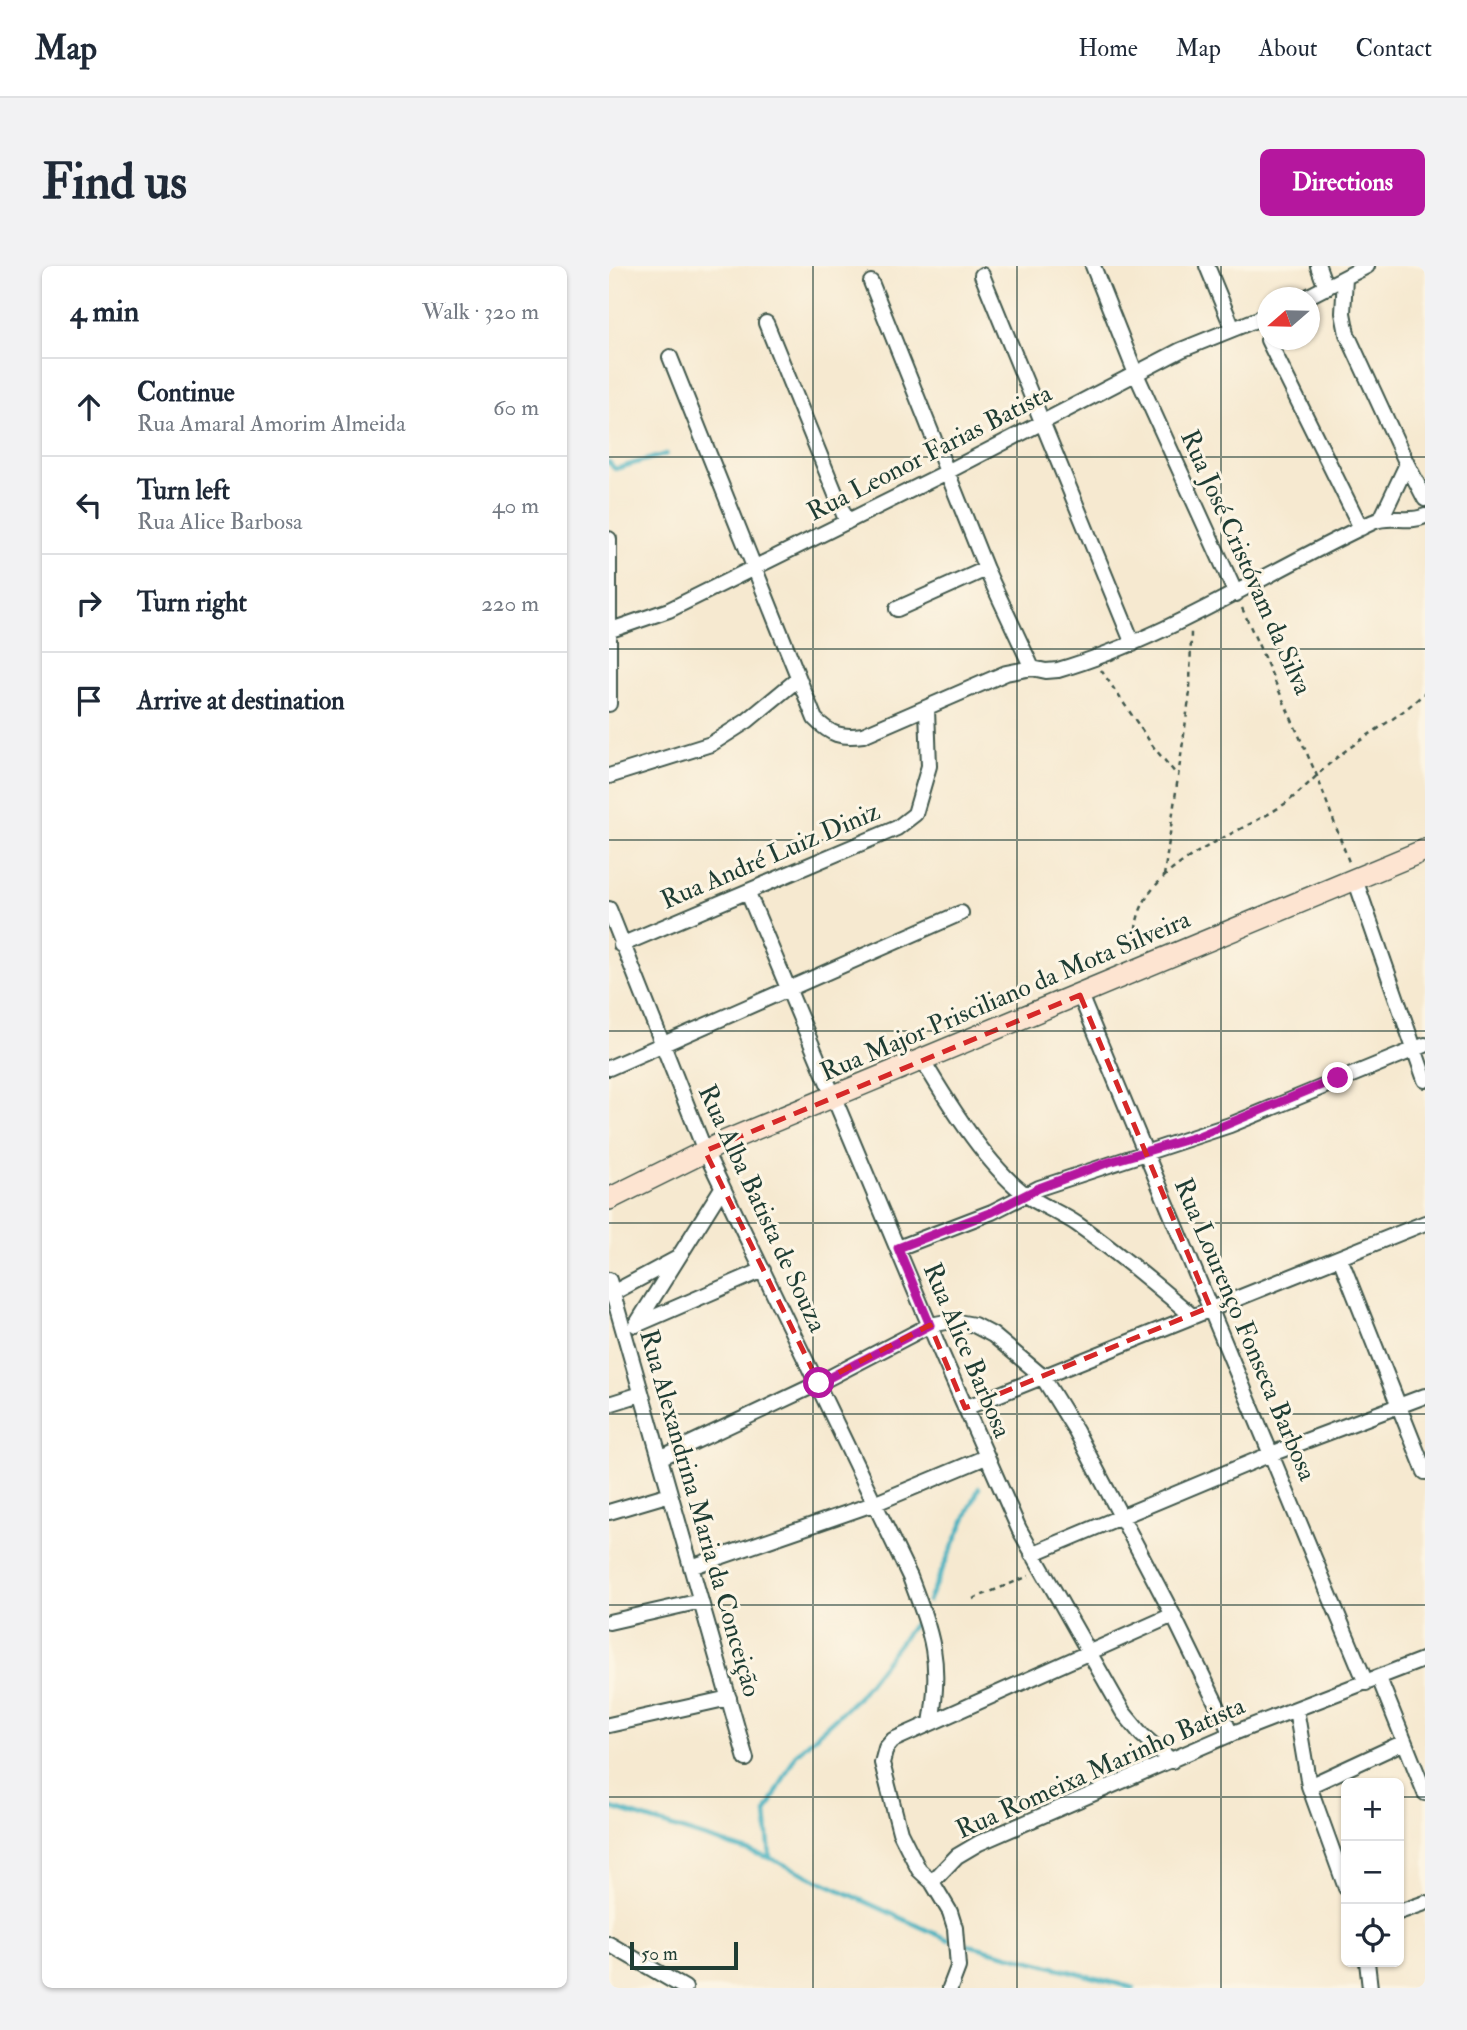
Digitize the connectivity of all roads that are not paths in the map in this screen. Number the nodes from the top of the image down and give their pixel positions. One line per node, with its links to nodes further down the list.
1 (1093, 266): 15 (street, Rua José Cristóvam da Silva)
2 (1207, 266): 12 (street)
3 (1318, 266): 8 (street)
4 (1367, 266): 6 (street)
5 (982, 275): 16 (street)
6 (1345, 278): 8 (street); 17 (street)
7 (871, 282): 18 (street)
8 (1326, 288): 9 (street)
9 (1320, 291)
10 (1257, 319): 12 (street, Rua Leonor Farias Batista)
11 (767, 323): 22 (street)
12 (1233, 329): 15 (street, Rua Leonor Farias Batista)
13 (1273, 350): 23 (street)
14 (670, 357): 25 (street)
15 (1136, 374): 16 (street, Rua Leonor Farias Batista); 27 (street, Rua José Cristóvam da Silva)
16 (1041, 424): 18 (street, Rua Leonor Farias Batista); 30 (street)
17 (1408, 464): 19 (street); 21 (street)
18 (947, 472): 22 (street, Rua Leonor Farias Batista); 26 (street)
19 (1425, 499)
20 (1425, 516): 21 (street)
21 (1381, 519): 23 (street)
22 (847, 522): 25 (street, Rua Leonor Farias Batista)
23 (1361, 528): 27 (street)
24 (609, 539): 29 (street)
25 (755, 568): 29 (street, Rua Leonor Farias Batista); 32 (street)
26 (986, 569): 28 (street); 31 (street)
27 (1236, 594): 30 (street)
28 (897, 609)
29 (611, 629): 33 (street)
30 (1133, 644): 31 (street)
31 (1032, 668): 34 (street)
32 (798, 679): 34 (street); 35 (street)
33 (609, 704)
34 (927, 709): 38 (street, Rua André Luiz Diniz)
35 (609, 775)
36 (1425, 849): 37 (main road, Rua Major Prisciliano da Mota Silveira)
37 (1355, 879): 43 (main road, Rua Major Prisciliano da Mota Silveira); 45 (street)
38 (748, 892): 41 (street, Rua André Luiz Diniz); 42 (street, Rua Alice Barbosa)
39 (609, 909): 41 (street, Rua Alba Batista de Souza)
40 (961, 913): 42 (street)
41 (621, 945): 44 (street, Rua Alba Batista de Souza)
42 (788, 989): 44 (street); 49 (street, Rua Alice Barbosa)
43 (1080, 995): 46 (main road, Rua Major Prisciliano da Mota Silveira); 51 (street, Rua Lourenço Fonseca Barbosa)
44 (662, 1046): 47 (street); 50 (street, Rua Alba Batista de Souza)
45 (1420, 1047): 48 (street); 51 (street)
46 (922, 1059): 49 (main road, Rua Major Prisciliano da Mota Silveira); 53 (street)
47 (609, 1068)
48 (1425, 1080)
49 (836, 1097): 50 (main road, Rua Major Prisciliano da Mota Silveira); 56 (street, Rua Alice Barbosa)
50 (705, 1151): 52 (street, Rua Alba Batista de Souza); 54 (main road, Rua Major Prisciliano da Mota Silveira)
51 (1145, 1152): 53 (street); 61 (street, Rua Lourenço Fonseca Barbosa)
52 (722, 1188): 57 (street); 59 (street, Rua Alba Batista de Souza)
53 (1026, 1195): 56 (street); 62 (street)
54 (609, 1199)
55 (1425, 1223): 58 (street)
56 (898, 1248): 63 (street, Rua Alice Barbosa)
57 (677, 1258): 60 (street); 64 (street)
58 (1340, 1258): 61 (street); 70 (street)
59 (763, 1270): 64 (street); 66 (street, Rua Alba Batista de Souza)
60 (610, 1289): 64 (street, Rua Alexandrina Maria da Conceição)
61 (1210, 1307): 62 (street); 72 (street, Rua Lourenço Fonseca Barbosa)
62 (1191, 1315): 65 (street)
63 (930, 1325): 65 (street); 66 (street); 71 (street, Rua Alice Barbosa)
64 (630, 1328): 67 (street, Rua Alexandrina Maria da Conceição)
65 (1042, 1376): 71 (street); 79 (street)
66 (819, 1383): 74 (street); 77 (street, Rua Alba Batista de Souza)
67 (641, 1394): 69 (street); 74 (street, Rua Alexandrina Maria da Conceição)
68 (1425, 1396): 70 (street)
69 (609, 1404)
70 (1401, 1406): 72 (street); 75 (street)
71 (965, 1408): 73 (street, Rua Alice Barbosa)
72 (1271, 1454): 79 (street); 87 (street, Rua Lourenço Fonseca Barbosa)
73 (986, 1457): 77 (street); 80 (street, Rua Alice Barbosa)
74 (660, 1458): 76 (street, Rua Alexandrina Maria da Conceição)
75 (1425, 1472)
76 (670, 1494): 78 (street); 81 (street, Rua Alexandrina Maria da Conceição)
77 (876, 1503): 81 (street); 90 (street, Rua Alba Batista de Souza)
78 (609, 1511)
79 (1122, 1517): 80 (street); 83 (street)
80 (1032, 1554): 85 (street, Rua Alice Barbosa)
81 (691, 1567): 82 (street, Rua Alexandrina Maria da Conceição)
82 (701, 1601): 84 (street); 88 (street, Rua Alexandrina Maria da Conceição)
83 (1173, 1615): 85 (street); 92 (street)
84 (609, 1622)
85 (1088, 1651): 90 (street); 95 (street, Rua Alice Barbosa)
86 (1425, 1659): 87 (street, Rua Romeixa Marinho Batista)
87 (1372, 1680): 89 (street, Rua Romeixa Marinho Batista); 93 (street, Rua Lourenço Fonseca Barbosa)
88 (729, 1698): 91 (street); 94 (street, Rua Alexandrina Maria da Conceição)
89 (1296, 1709): 92 (street, Rua Romeixa Marinho Batista); 96 (street)
90 (931, 1723): 99 (street)
91 (609, 1724)
92 (1231, 1734): 95 (street, Rua Romeixa Marinho Batista)
93 (1404, 1742): 96 (street); 97 (street, Rua Lourenço Fonseca Barbosa)
94 (746, 1759)
95 (1172, 1761): 99 (street, Rua Romeixa Marinho Batista)
96 (1309, 1786): 98 (street)
97 (1424, 1790)
98 (1341, 1874)
99 (932, 1882): 105 (street)
100 (1425, 1903): 101 (street)
101 (1404, 1910)
102 (609, 1944): 104 (street)
103 (1368, 1967): 106 (street)
104 (685, 1988)
105 (950, 1988)
106 (1370, 1988)

